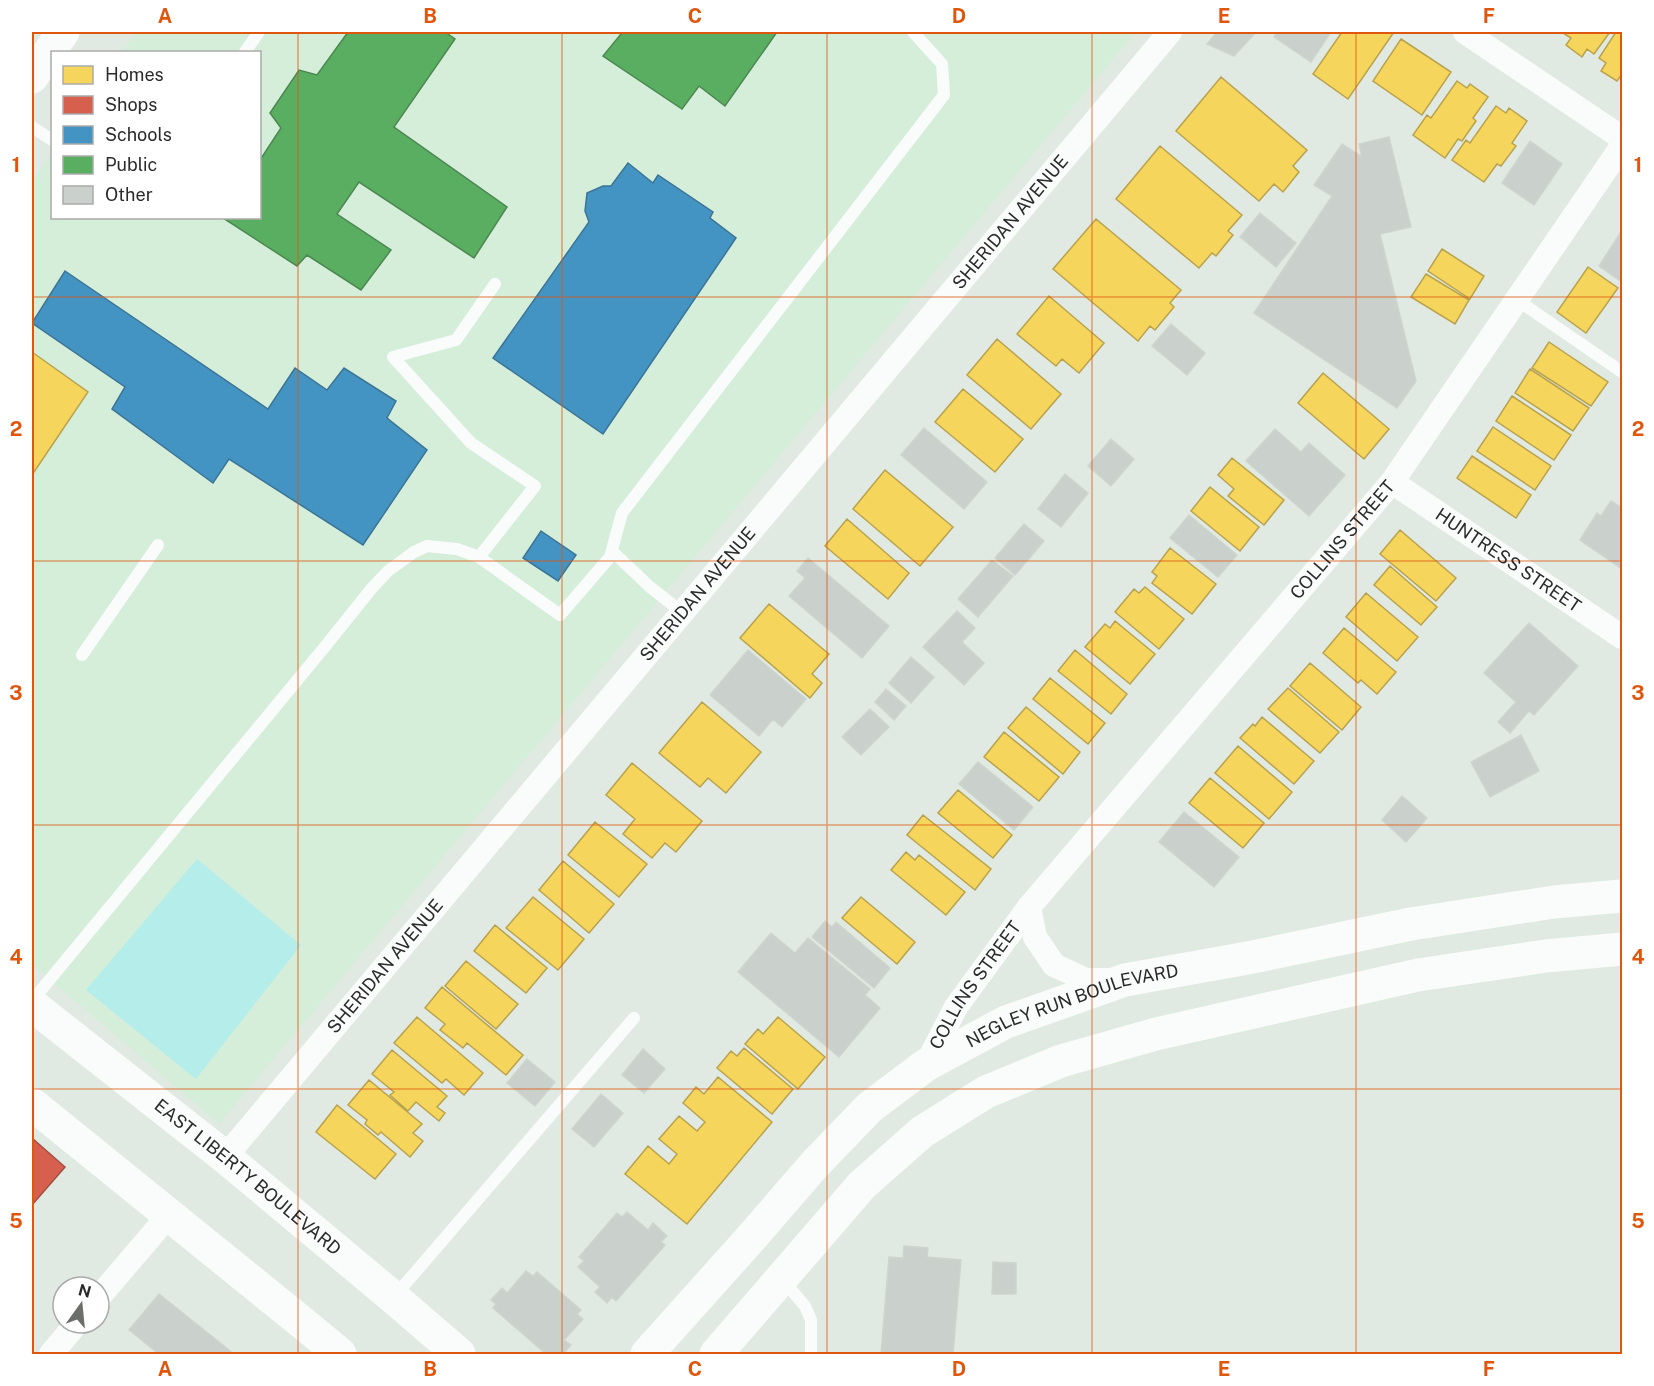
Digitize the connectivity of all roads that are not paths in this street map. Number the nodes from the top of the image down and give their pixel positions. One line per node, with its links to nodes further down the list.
1 (63, 32): 7 (main road)
2 (259, 32): 6 (lane)
3 (914, 32): 17 (lane)
4 (1170, 32): 19 (street, SHERIDAN AVENUE)
5 (1465, 32): 9 (street)
6 (246, 51)
7 (32, 77)
8 (32, 127): 10 (lane)
9 (1623, 138)
10 (51, 139)
11 (1623, 147): 13 (street, COLLINS STREET)
12 (495, 285): 18 (lane)
13 (1517, 300): 14 (lane); 15 (street, COLLINS STREET)
14 (1623, 372)
15 (1392, 483): 20 (street, HUNTRESS STREET); 23 (street, COLLINS STREET)
16 (158, 545): 21 (lane)
17 (612, 551): 18 (lane); 19 (lane)
18 (479, 557): 26 (lane)
19 (682, 613): 30 (street, SHERIDAN AVENUE)
20 (1623, 637)
21 (82, 655)
22 (1623, 896): 25 (main road, NEGLEY RUN BOULEVARD)
23 (1029, 907): 25 (street, COLLINS STREET); 28 (street, COLLINS STREET)
24 (1623, 949): 32 (main road)
25 (1125, 980): 28 (main road, NEGLEY RUN BOULEVARD)
26 (32, 1003): 30 (main road, EAST LIBERTY BOULEVARD)
27 (634, 1018): 34 (lane)
28 (926, 1065): 39 (main road, NEGLEY RUN BOULEVARD)
29 (32, 1104): 31 (main road)
30 (225, 1157): 34 (main road, EAST LIBERTY BOULEVARD)
31 (169, 1215): 33 (street); 37 (main road)
32 (782, 1278): 40 (main road); 41 (lane)
33 (111, 1283)
34 (394, 1298): 38 (main road, EAST LIBERTY BOULEVARD)
35 (68, 1335): 36 (street)
36 (55, 1353)
37 (339, 1354)
38 (459, 1354)
39 (646, 1354)
40 (716, 1354)
41 (811, 1354)

